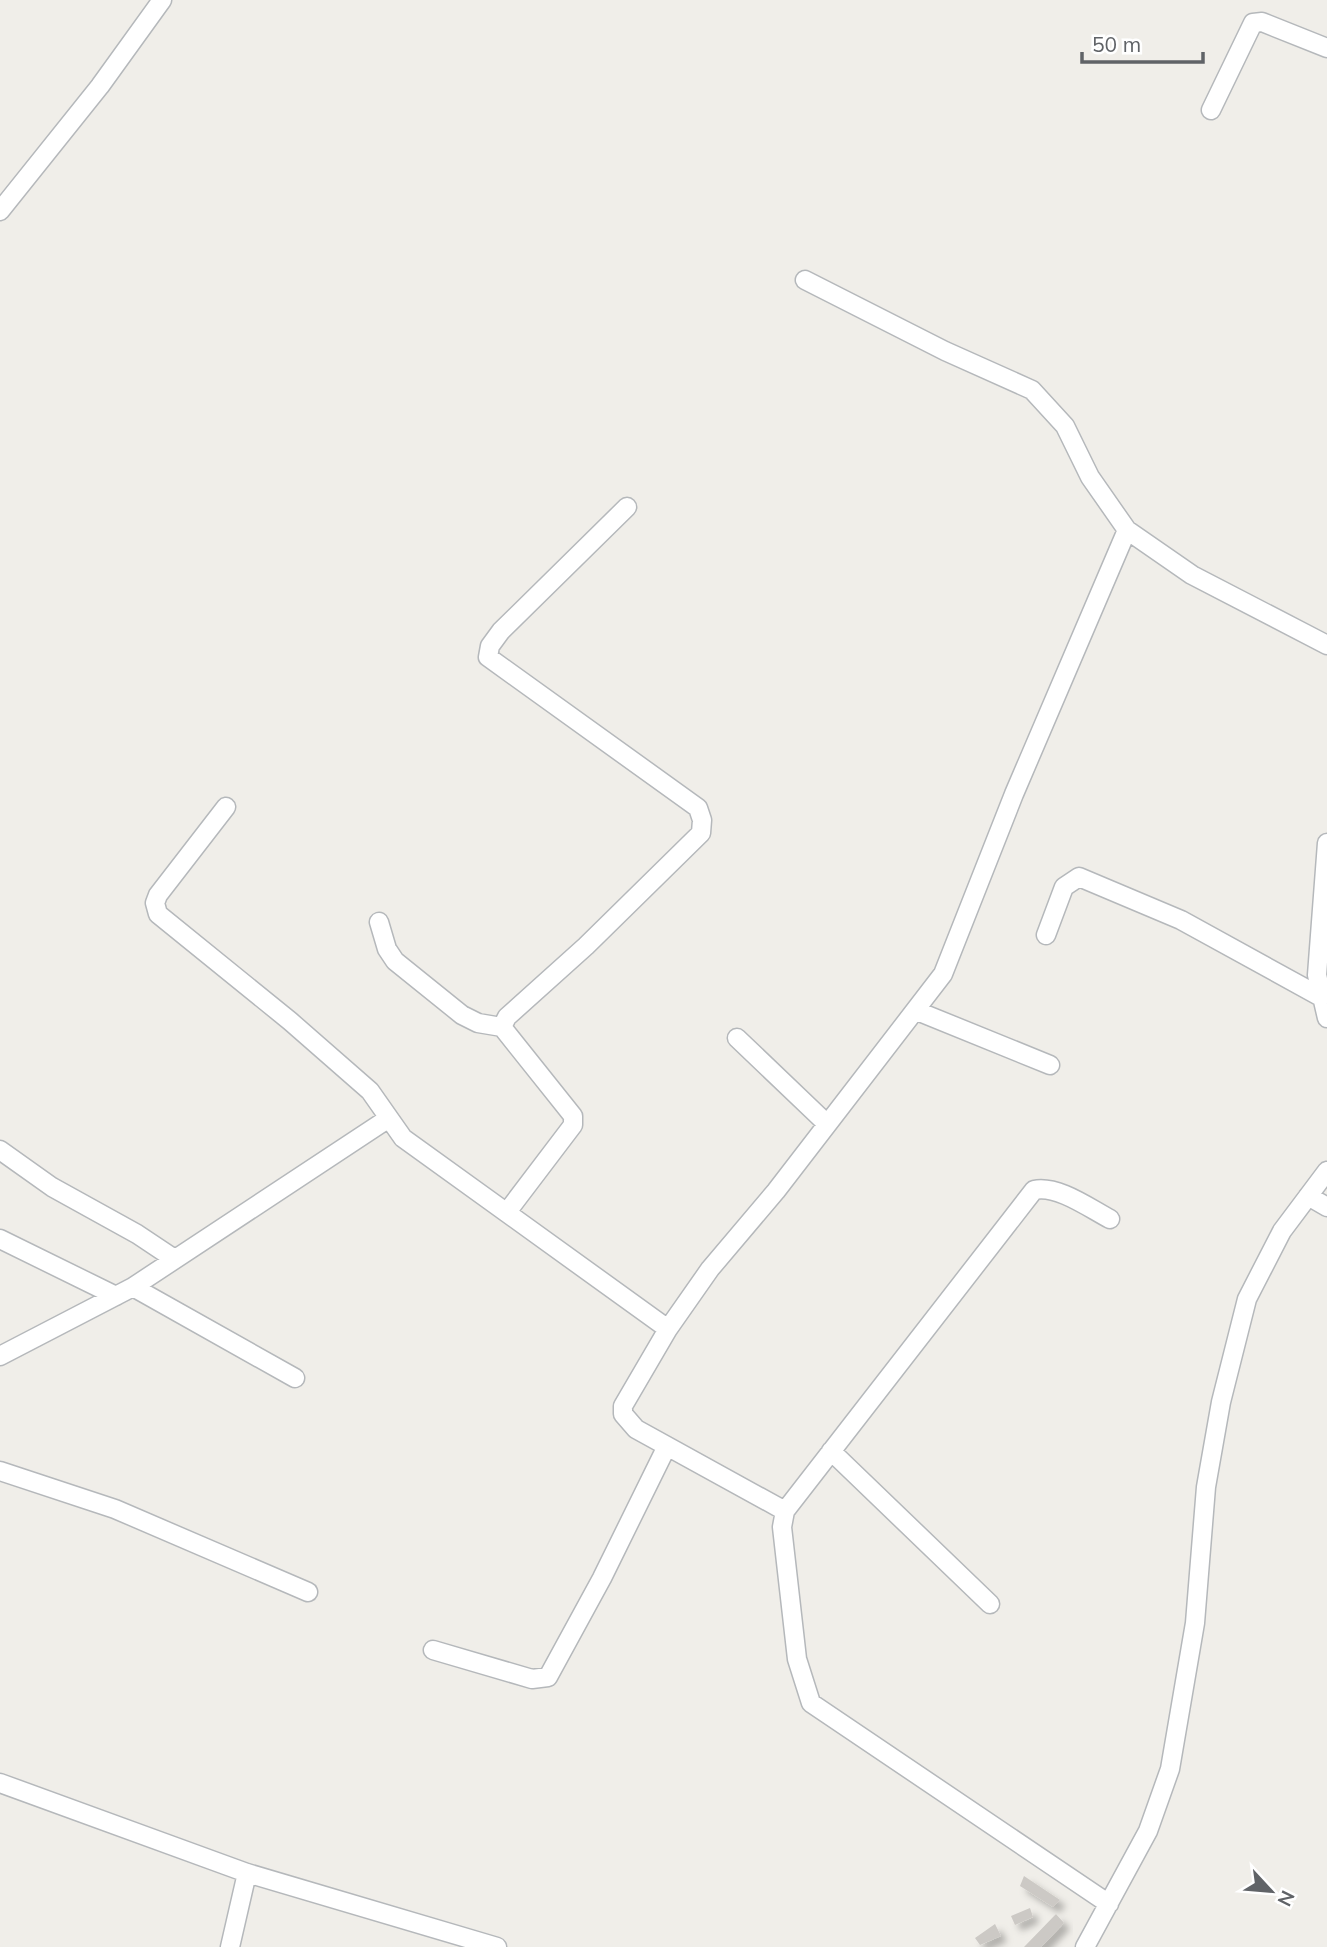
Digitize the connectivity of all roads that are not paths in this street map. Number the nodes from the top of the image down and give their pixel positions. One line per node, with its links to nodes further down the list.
1 (162, 0): 4 (street)
2 (1327, 48): 3 (street)
3 (1211, 110)
4 (0, 211)
5 (805, 280): 7 (street)
6 (627, 507): 16 (street)
7 (1128, 530): 8 (street); 14 (street)
8 (1327, 645)
9 (226, 807): 19 (street)
10 (1327, 843): 13 (street)
11 (379, 922): 16 (street)
12 (1046, 935): 13 (street)
13 (1321, 996): 15 (street)
14 (918, 1011): 18 (street); 20 (street)
15 (1327, 1018)
16 (502, 1027): 25 (street)
17 (737, 1038): 20 (street)
18 (1051, 1065)
19 (389, 1118): 25 (street); 28 (street)
20 (826, 1123): 31 (street)
21 (0, 1150): 28 (street)
22 (1327, 1171): 23 (street)
23 (1308, 1196): 24 (street); 43 (street)
24 (1327, 1207)
25 (507, 1212): 31 (street)
26 (1110, 1219): 35 (street)
27 (0, 1239): 30 (street)
28 (173, 1258): 29 (street)
29 (133, 1287): 30 (street); 33 (street)
30 (116, 1296): 32 (street)
31 (668, 1329): 34 (street)
32 (0, 1356)
33 (295, 1378)
34 (667, 1446): 37 (street); 40 (street)
35 (831, 1451): 37 (street); 39 (street)
36 (0, 1471): 38 (street)
37 (785, 1511): 43 (street)
38 (309, 1591)
39 (990, 1604)
40 (433, 1650)
41 (0, 1783): 42 (street)
42 (247, 1873): 44 (street); 45 (street)
43 (1110, 1905): 46 (street)
44 (230, 1947)
45 (497, 1947)
46 (1085, 1947)

